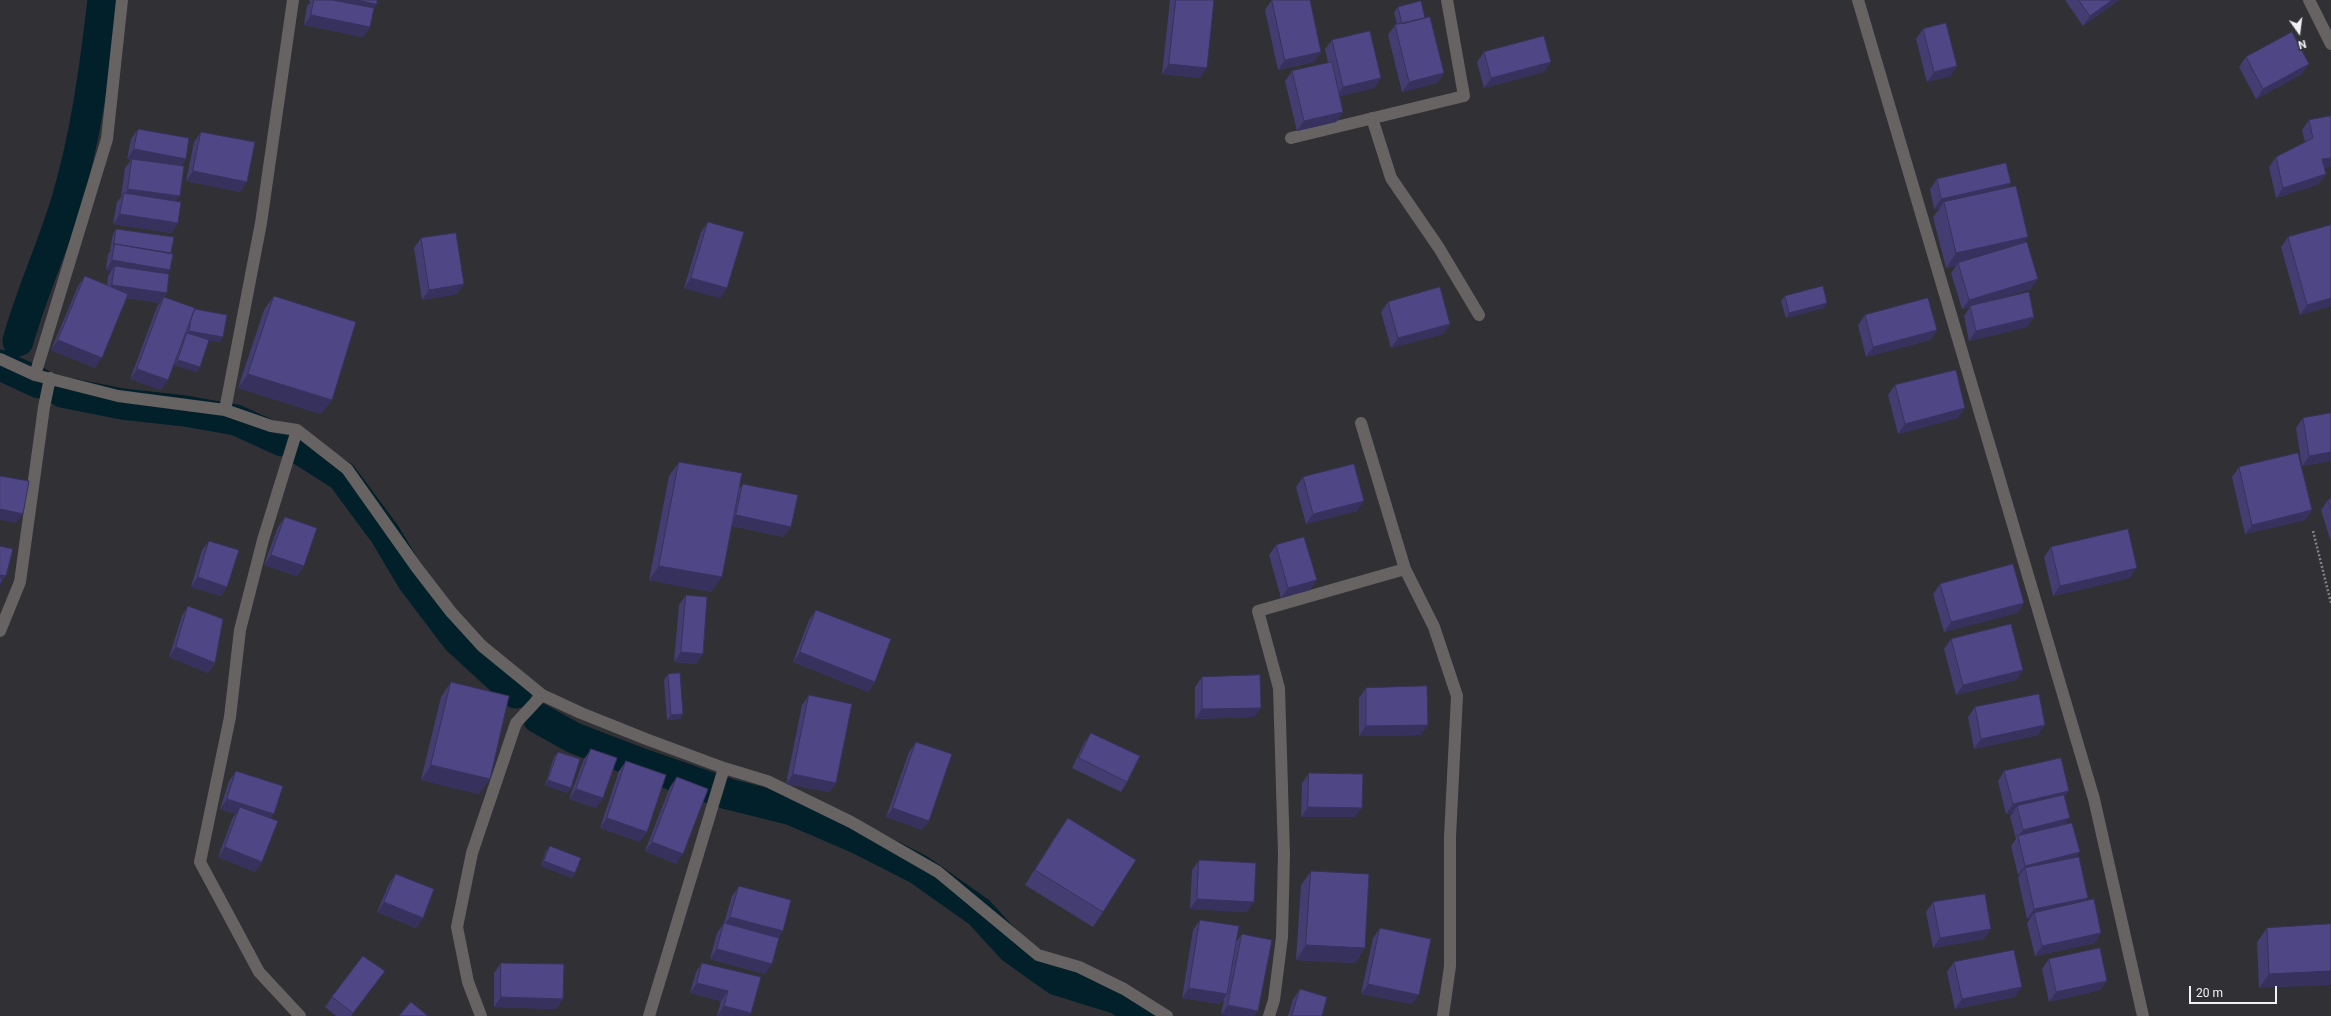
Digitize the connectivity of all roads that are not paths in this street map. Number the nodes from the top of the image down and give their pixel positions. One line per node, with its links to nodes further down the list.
1 (122, 0): 11 (street)
2 (293, 0): 13 (street)
3 (1447, 0): 7 (street)
4 (1858, 0): 26 (street)
5 (2309, 0): 6 (street)
6 (2331, 44)
7 (1372, 118): 8 (street); 9 (street)
8 (1291, 138)
9 (1479, 315)
10 (0, 359): 11 (street)
11 (35, 375): 12 (street)
12 (50, 378): 13 (street); 17 (street)
13 (225, 410): 15 (street)
14 (1361, 423): 16 (street)
15 (297, 430): 18 (street); 20 (street)
16 (1405, 569): 24 (street); 25 (street)
17 (0, 631)
18 (542, 695): 19 (street); 21 (street)
19 (722, 771): 22 (street); 23 (street)
20 (300, 1016)
21 (481, 1016)
22 (649, 1016)
23 (1168, 1016)
24 (1269, 1016)
25 (1443, 1016)
26 (2143, 1016)

